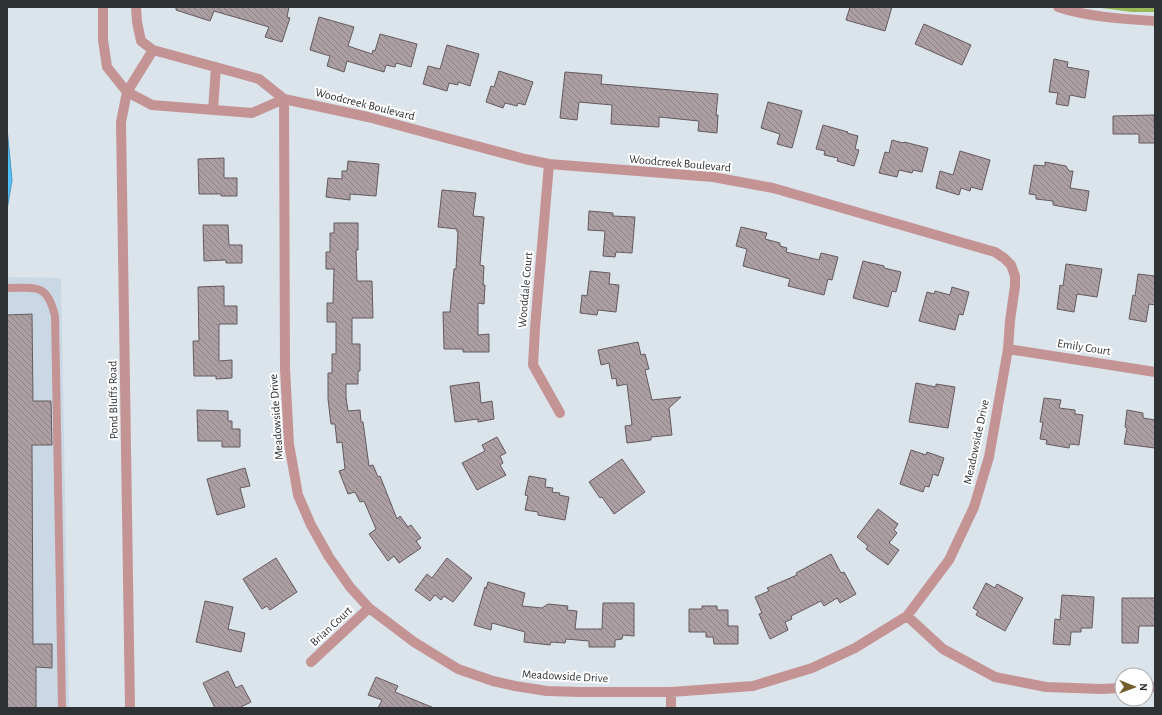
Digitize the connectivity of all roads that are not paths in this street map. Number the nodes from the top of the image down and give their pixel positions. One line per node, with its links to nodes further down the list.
1 (103, 7): 7 (street)
2 (136, 7): 5 (street)
3 (1058, 7): 4 (street)
4 (1155, 21)
5 (153, 50): 6 (street, Woodcreek Boulevard); 7 (street)
6 (216, 67): 8 (street, Woodcreek Boulevard); 9 (street)
7 (127, 92): 9 (street); 22 (street, Pond Bluffs Road)
8 (284, 99): 9 (street); 10 (street, Woodcreek Boulevard); 16 (street, Meadowside Drive)
9 (213, 110)
10 (549, 164): 12 (street, Woodcreek Boulevard); 15 (street, Wooddale Court)
11 (7, 288): 21 (lane)
12 (1010, 321): 13 (street, Meadowside Drive)
13 (1008, 348): 14 (street, Emily Court); 17 (street, Meadowside Drive)
14 (1155, 372)
15 (560, 413)
16 (369, 608): 18 (street, Brian Court); 20 (street, Meadowside Drive)
17 (907, 616): 19 (street); 20 (street, Meadowside Drive)
18 (311, 662)
19 (1114, 688)
20 (671, 692): 23 (street)
21 (62, 708)
22 (130, 708)
23 (671, 708)

